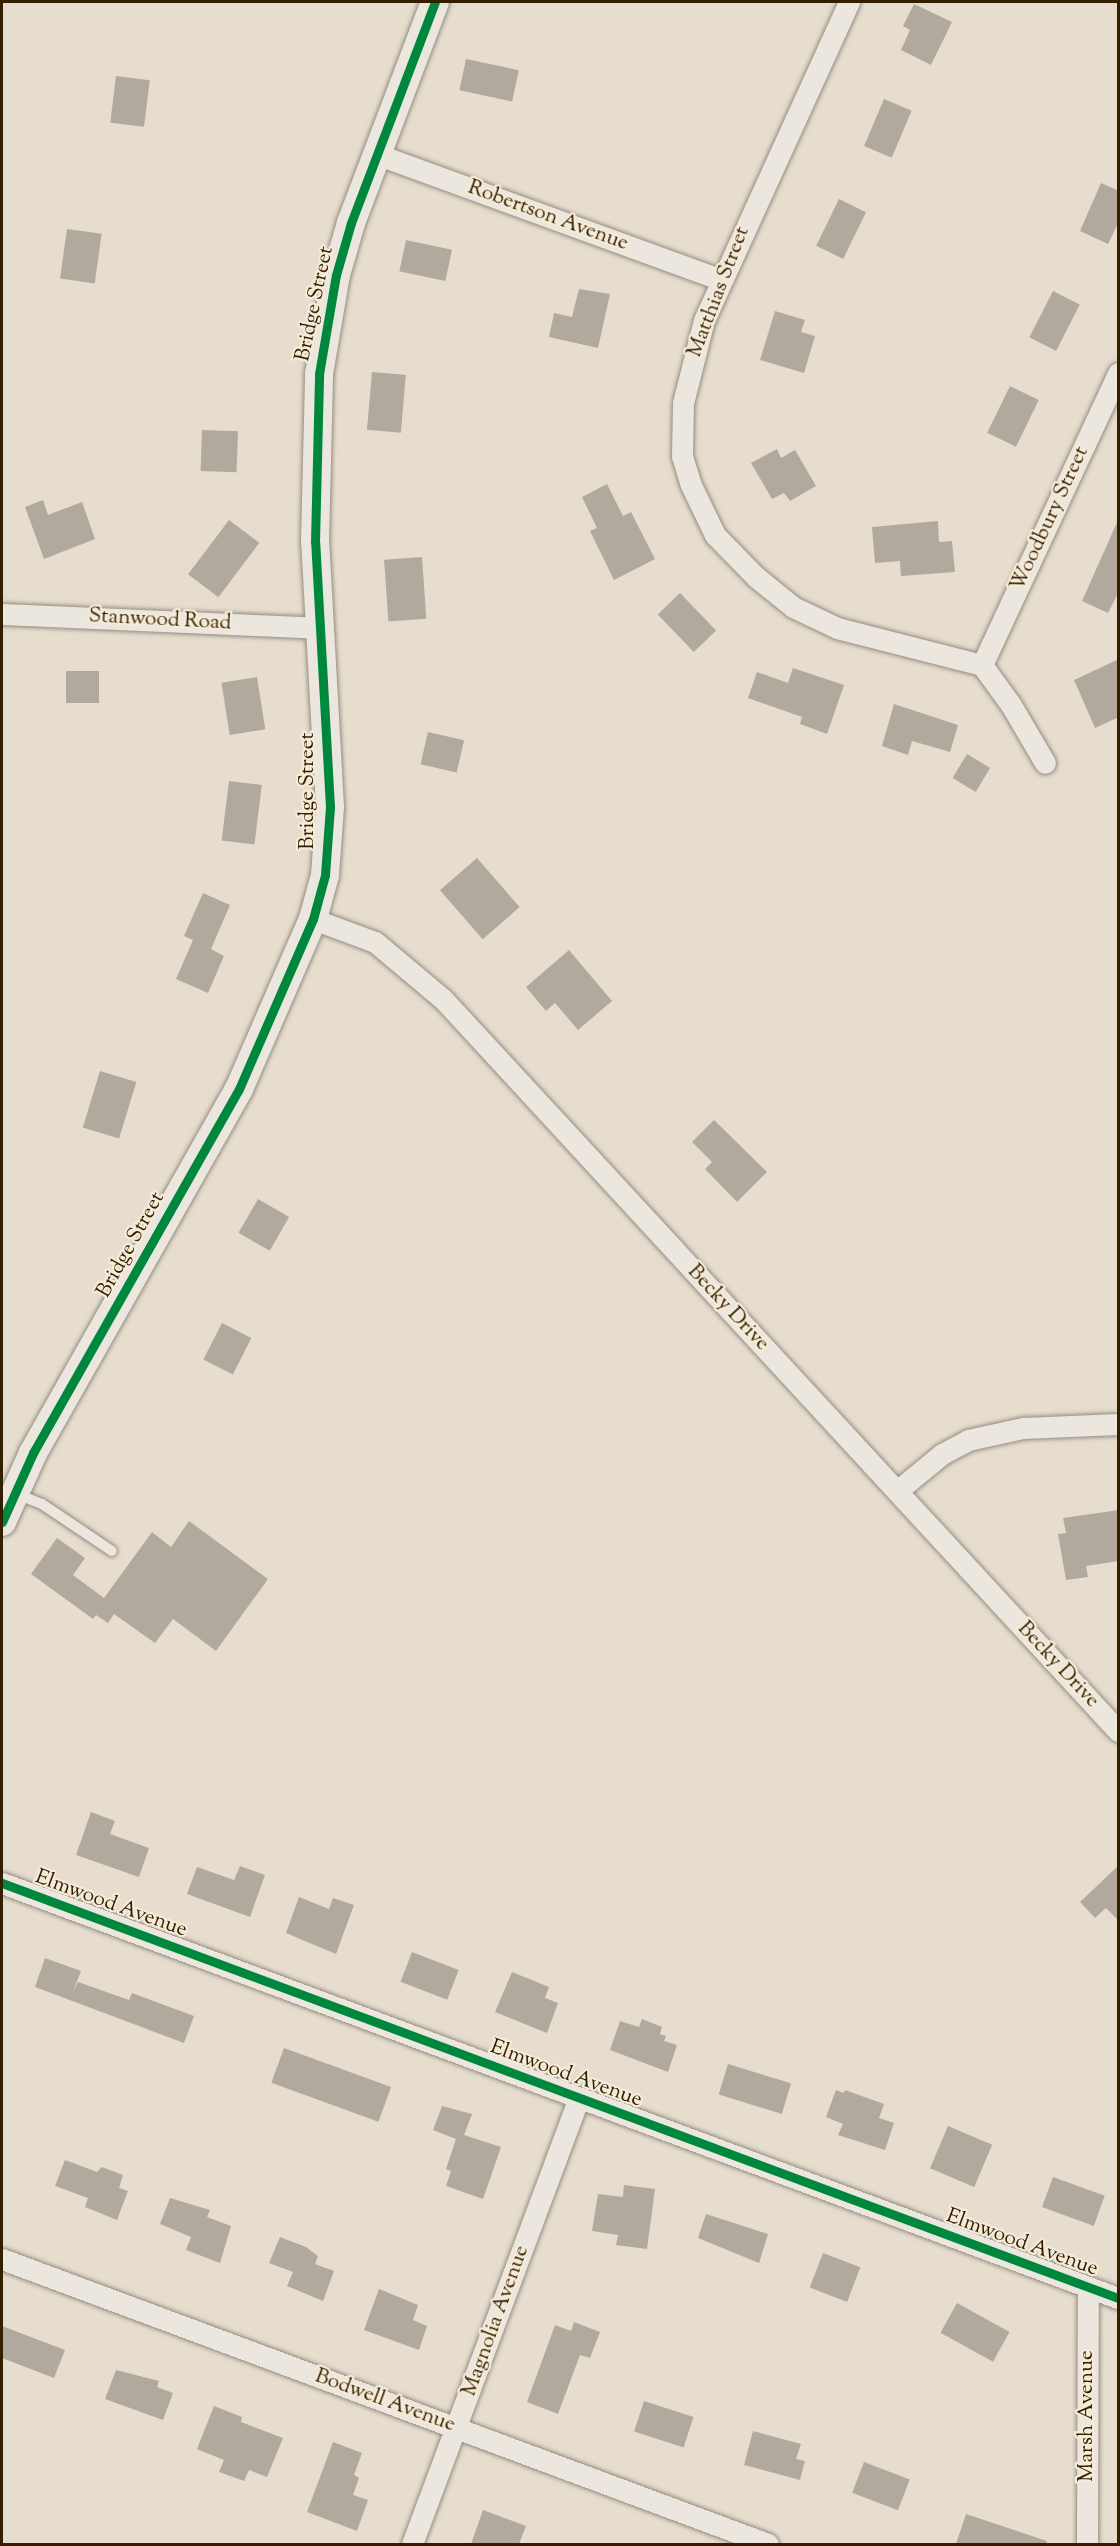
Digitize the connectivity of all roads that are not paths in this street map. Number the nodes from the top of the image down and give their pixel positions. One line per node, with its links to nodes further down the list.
1 (435, 2): 3 (street, Bridge Street)
2 (849, 2): 4 (street, Matthias Street)
3 (376, 154): 4 (street, Robertson Avenue); 7 (street, Bridge Street)
4 (720, 279): 8 (street, Matthias Street)
5 (1119, 373): 8 (street, Woodbury Street)
6 (2, 615): 7 (street, Stanwood Road)
7 (319, 628): 10 (street, Bridge Street)
8 (982, 665): 9 (street)
9 (1045, 763)
10 (313, 919): 12 (street, Becky Drive); 13 (street, Bridge Street)
11 (1119, 1424): 12 (street)
12 (897, 1491): 16 (street, Becky Drive)
13 (14, 1493): 14 (street, Bridge Street); 15 (lane)
14 (2, 1522)
15 (112, 1551)
16 (1119, 1731)
17 (2, 1883): 18 (street, Elmwood Avenue)
18 (579, 2098): 20 (street, Elmwood Avenue); 22 (street, Magnolia Avenue)
19 (2, 2259): 22 (street, Bodwell Avenue)
20 (1088, 2287): 21 (street, Elmwood Avenue); 25 (street, Marsh Avenue)
21 (1119, 2298)
22 (457, 2428): 23 (street, Magnolia Avenue); 24 (street, Bodwell Avenue)
23 (412, 2544)
24 (768, 2544)
25 (1087, 2544)

